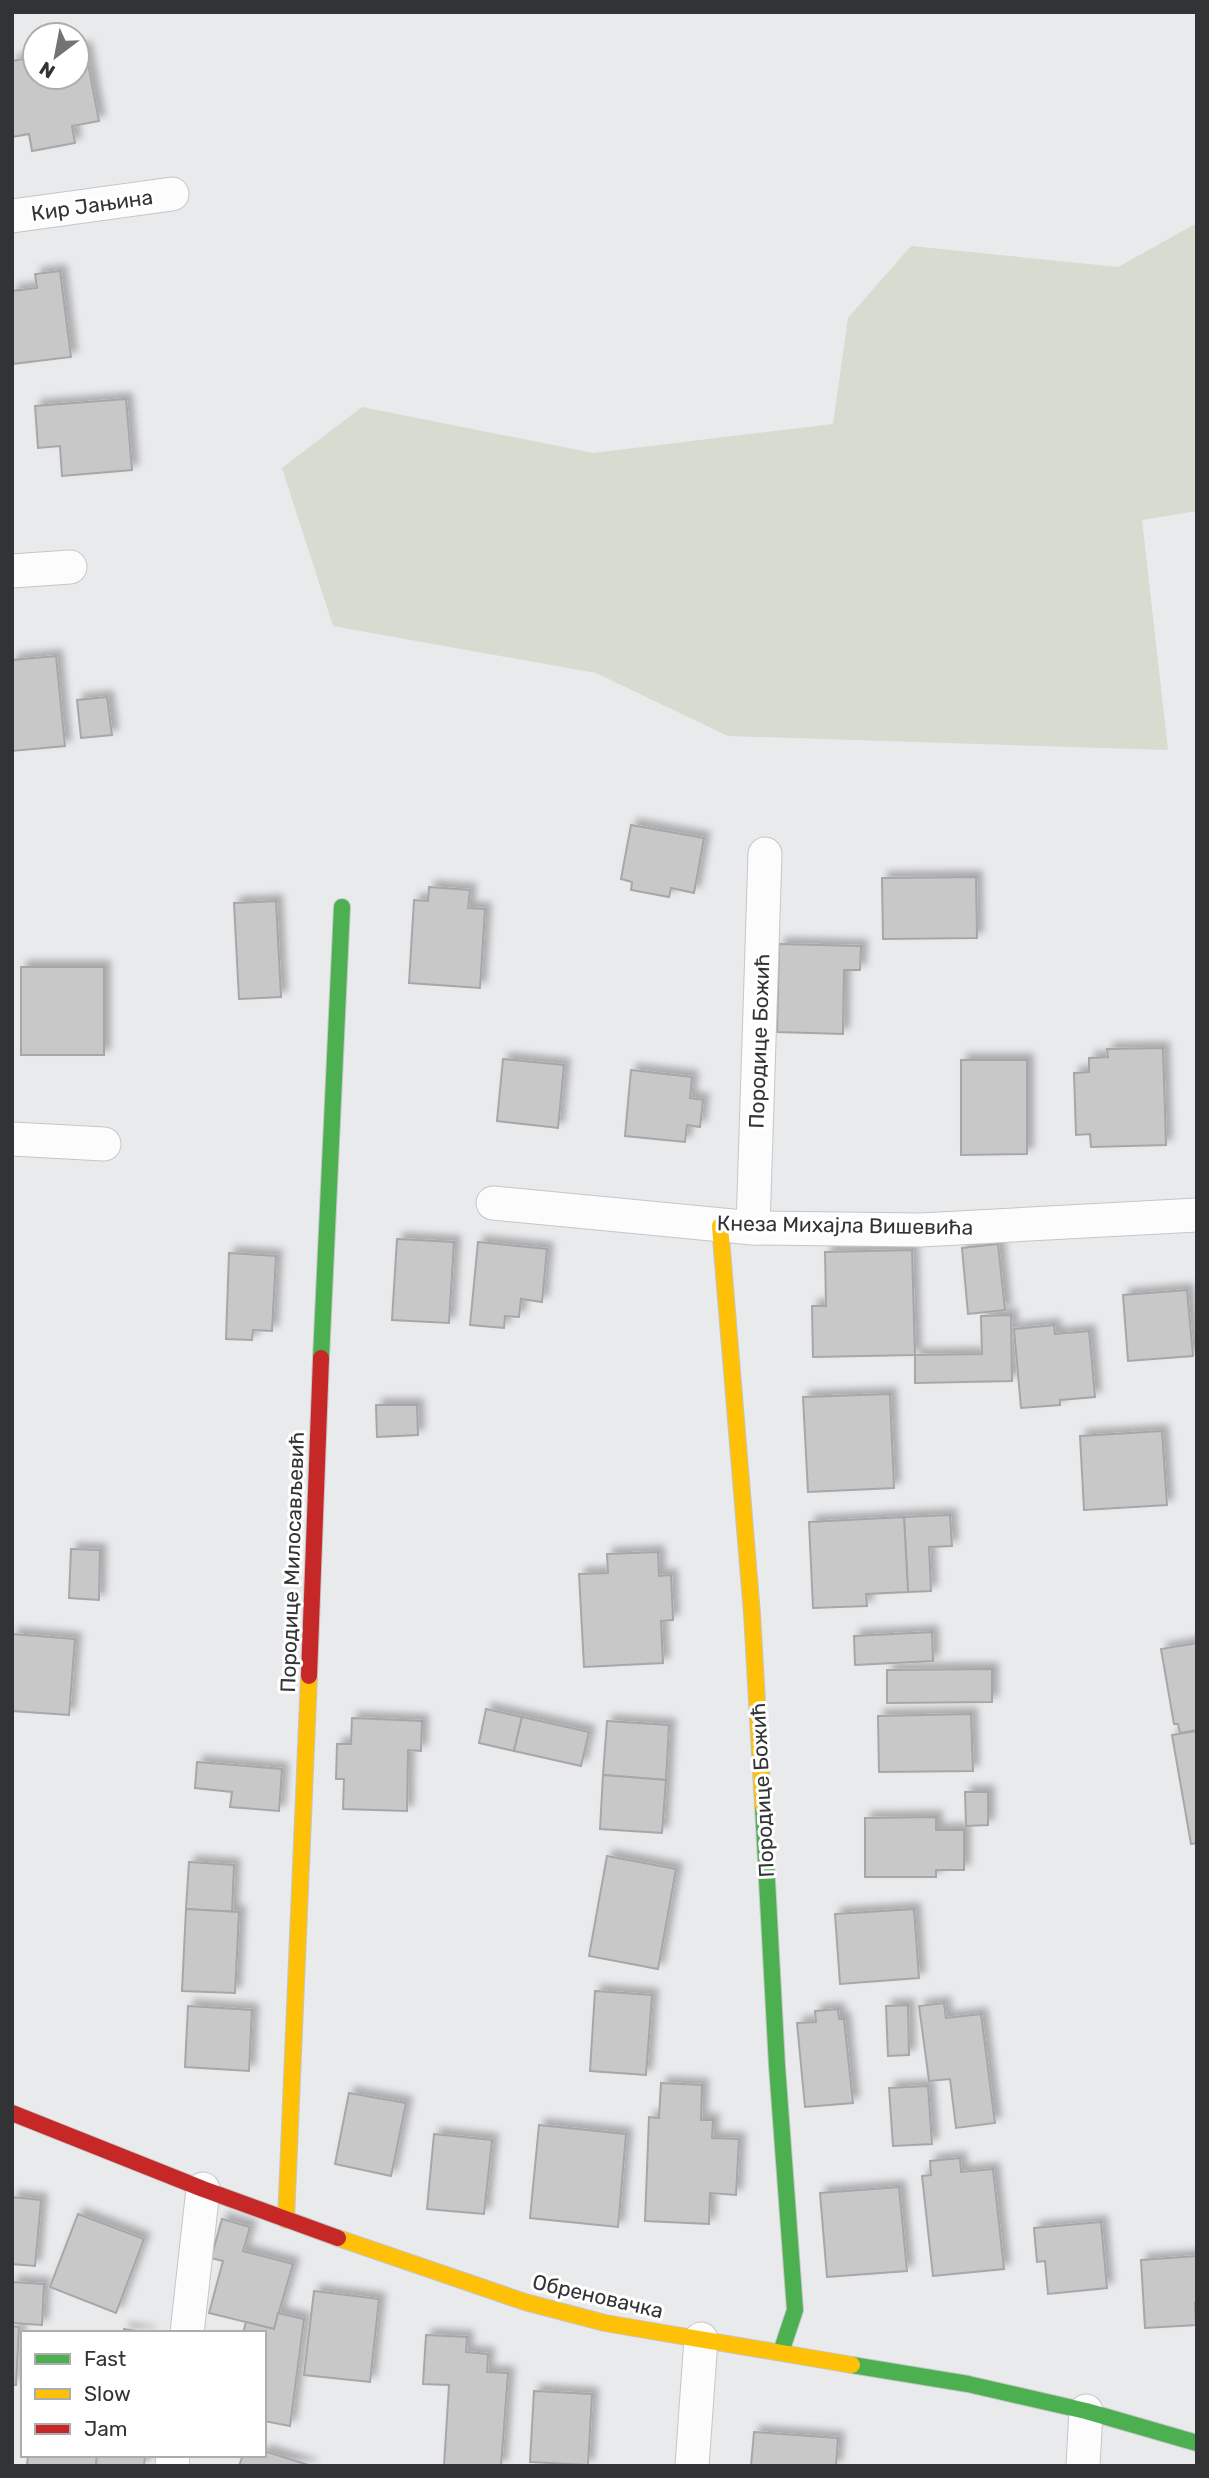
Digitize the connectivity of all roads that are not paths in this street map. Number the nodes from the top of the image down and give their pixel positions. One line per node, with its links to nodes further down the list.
1 (172, 194): 2 (street, Кир Јањина)
2 (12, 216)
3 (70, 567): 4 (street)
4 (12, 570)
5 (765, 853): 12 (street, Породице Божић)
6 (342, 907): 15 (street, Породице Милосављевић)
7 (12, 1139): 8 (street)
8 (104, 1143)
9 (493, 1202): 11 (street, Кнеза Михајла Вишевића)
10 (1197, 1215): 12 (street, Кнеза Михајла Вишевића)
11 (720, 1226): 12 (street, Кнеза Михајла Вишевића); 18 (street, Породице Божић)
12 (753, 1228)
13 (12, 2113): 14 (street, Обреновачка)
14 (203, 2189): 15 (street, Обреновачка); 16 (street)
15 (286, 2220): 17 (street, Обреновачка)
16 (187, 2331)
17 (701, 2339): 18 (street, Обреновачка); 21 (street)
18 (781, 2351): 19 (street, Обреновачка)
19 (1086, 2412): 20 (street, Обреновачка); 22 (street)
20 (1197, 2443)
21 (692, 2466)
22 (1083, 2466)

